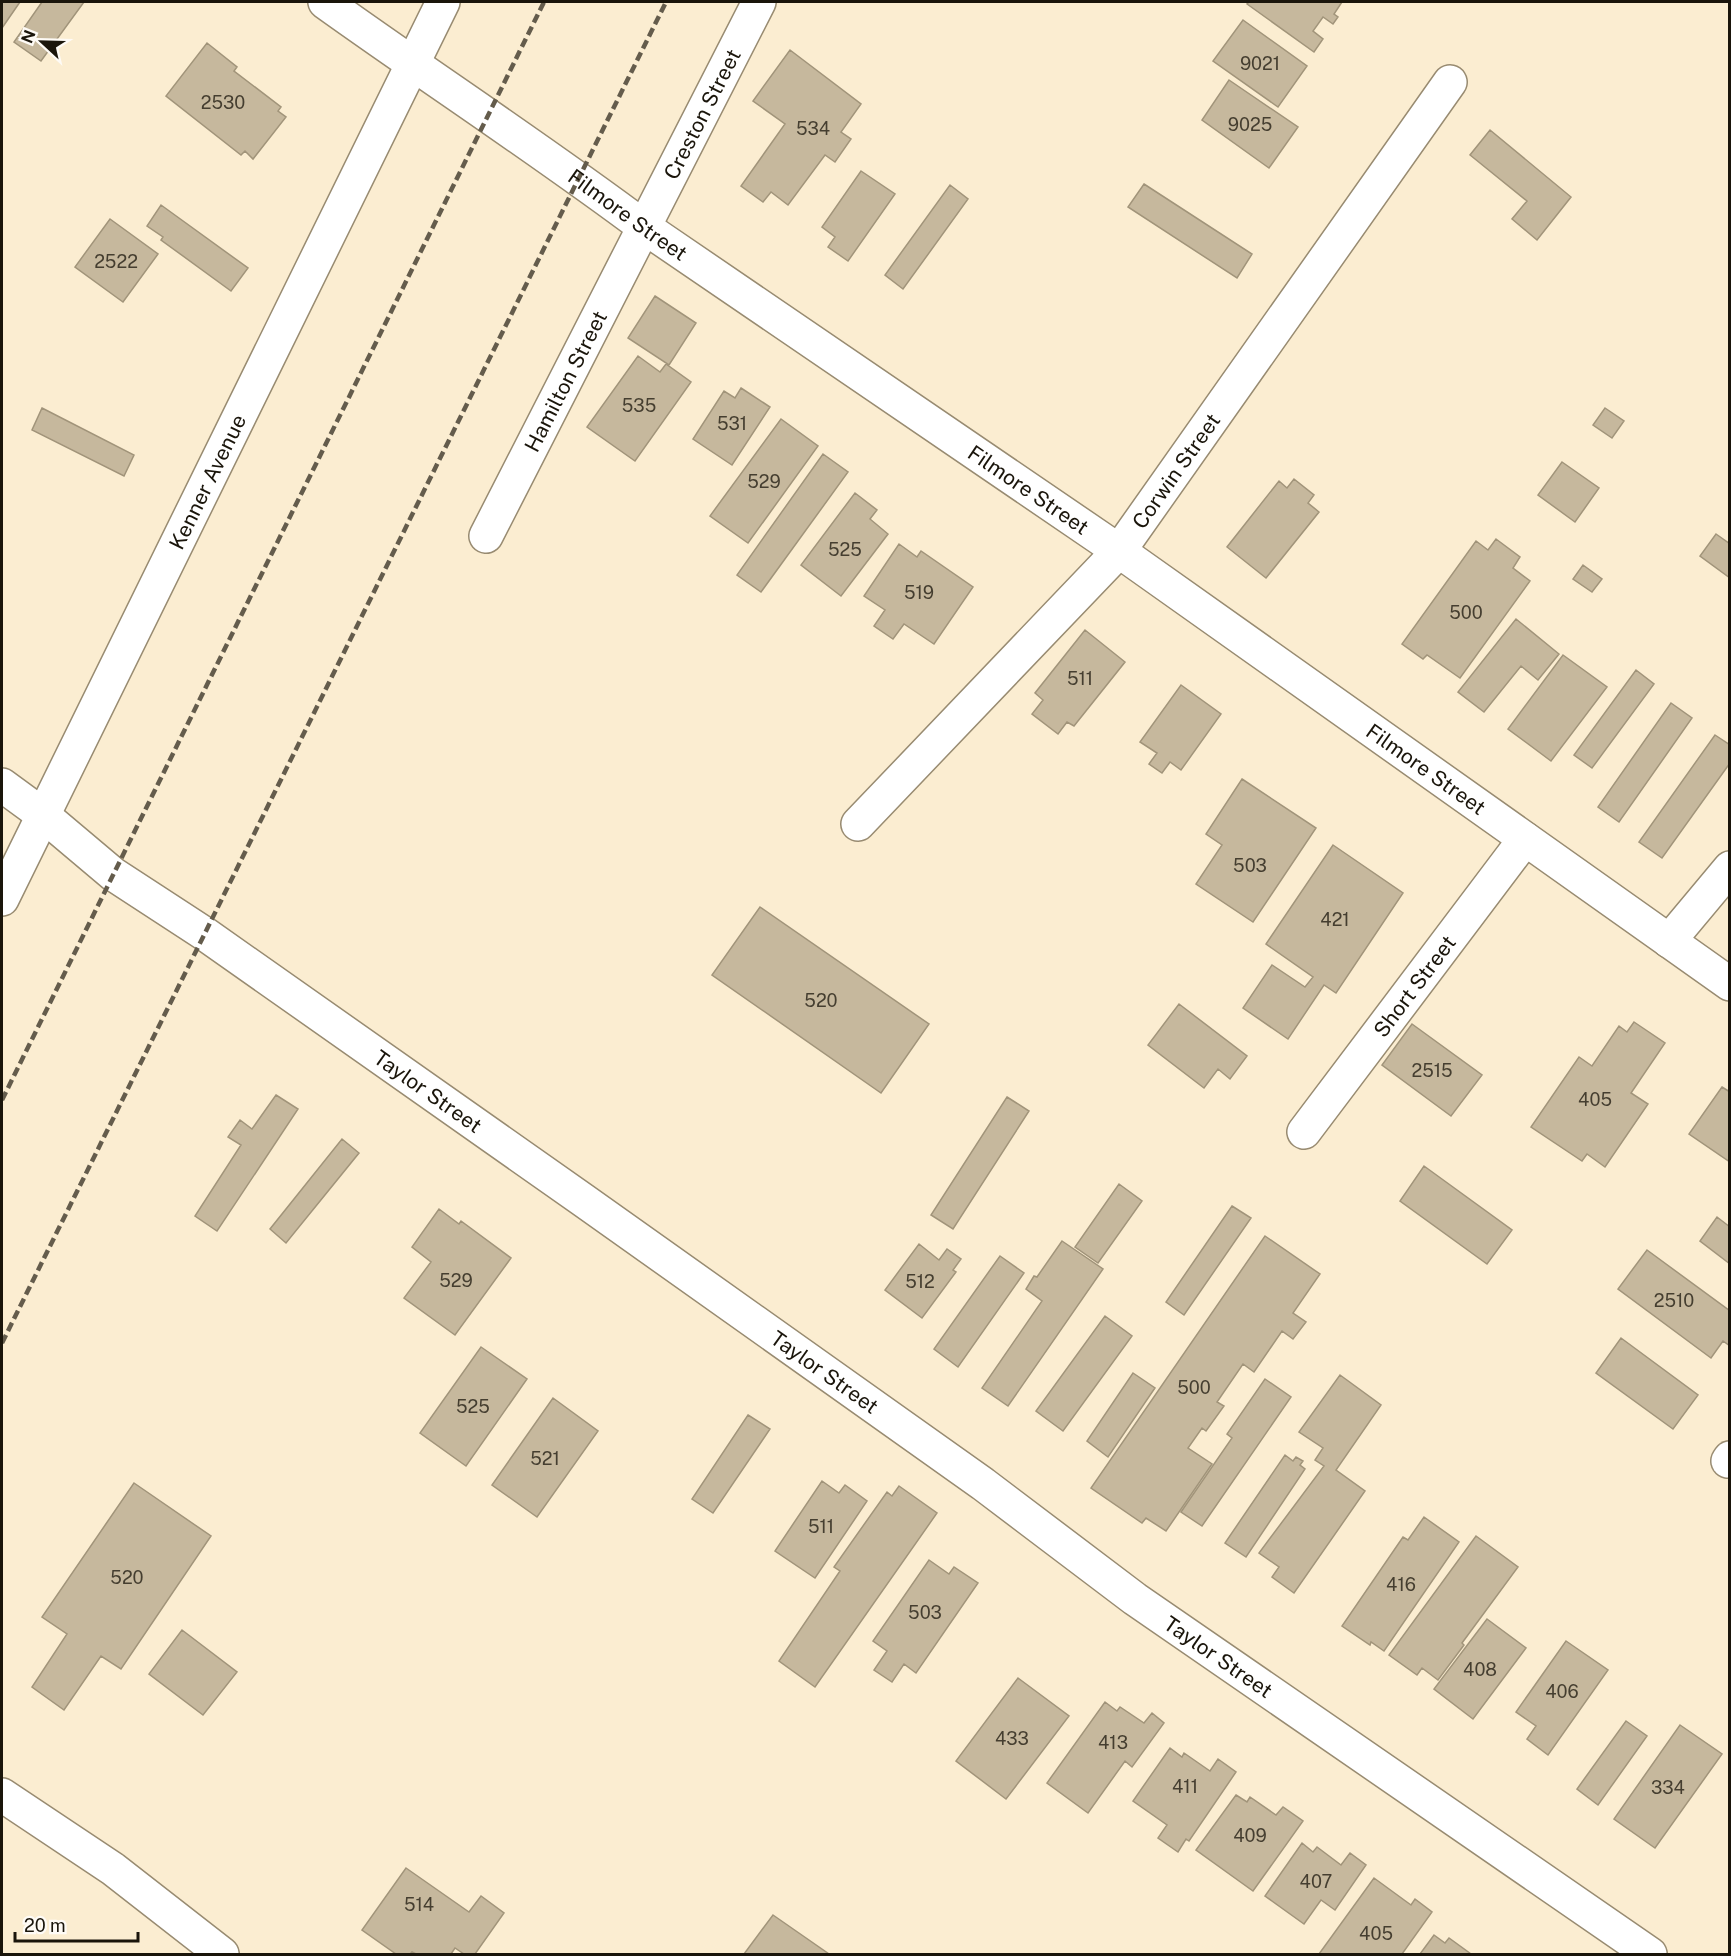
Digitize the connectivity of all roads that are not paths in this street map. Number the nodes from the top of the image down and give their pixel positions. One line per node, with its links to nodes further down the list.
1 (325, 2): 4 (street, Filmore Street)
2 (443, 2): 4 (street, Kenner Avenue)
3 (759, 2): 6 (street, Creston Street)
4 (413, 65): 6 (street, Filmore Street); 10 (street, Kenner Avenue)
5 (1450, 82): 8 (street, Corwin Street)
6 (644, 227): 7 (street, Hamilton Street); 8 (street, Filmore Street)
7 (486, 537)
8 (1119, 551): 11 (street, Corwin Street); 12 (street, Filmore Street)
9 (2, 785): 10 (street, Taylor Street)
10 (43, 815): 14 (street, Kenner Avenue); 20 (street, Taylor Street)
11 (858, 824)
12 (1525, 839): 15 (street, Filmore Street); 17 (street, Short Street)
13 (1730, 868): 15 (street)
14 (2, 899)
15 (1669, 941): 16 (street, Filmore Street)
16 (1730, 984)
17 (1304, 1132)
18 (2, 1795): 19 (street)
19 (222, 1954)
20 (1650, 1954)

